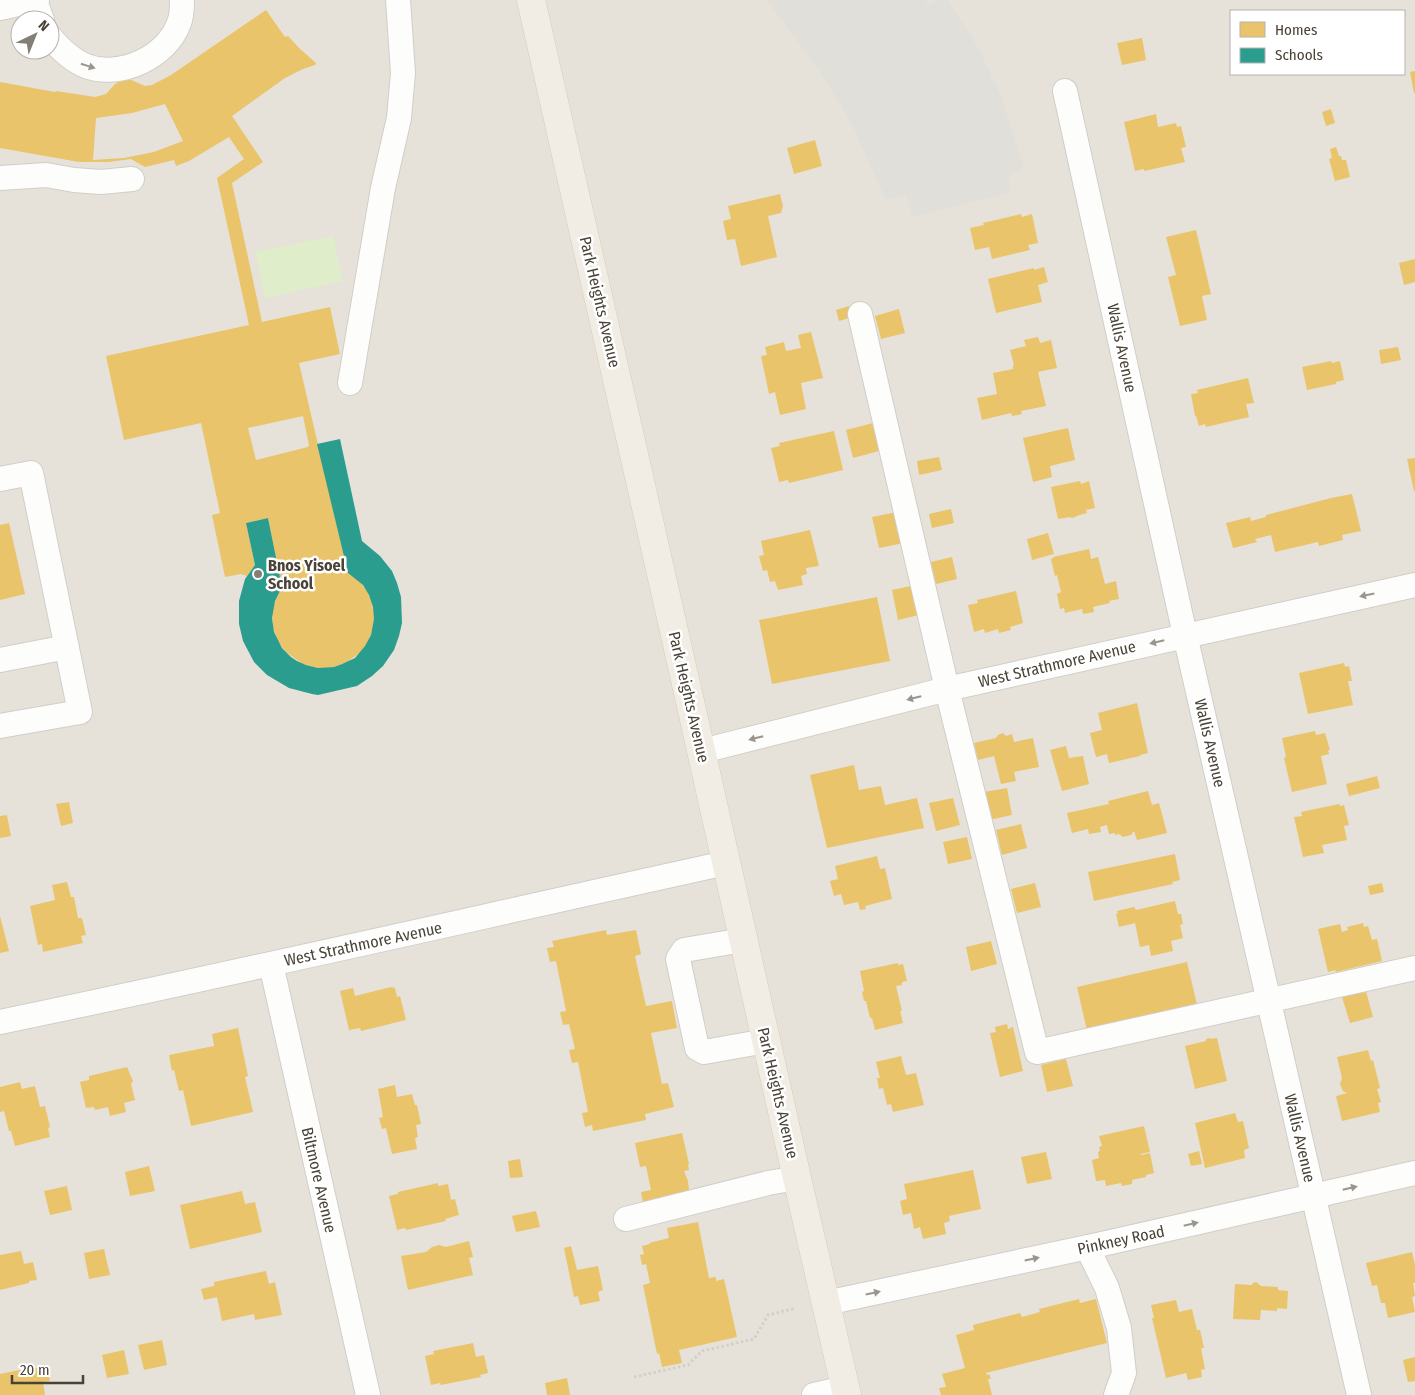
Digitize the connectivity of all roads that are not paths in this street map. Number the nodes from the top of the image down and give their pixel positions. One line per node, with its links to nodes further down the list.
1 (36, 0): 5 (street)
2 (182, 0): 6 (street, one-way to 2)
3 (398, 0): 11 (street)
4 (531, 0): 19 (main road, Park Heights Avenue)
5 (0, 8)
6 (60, 47)
7 (1064, 91): 14 (street, Wallis Avenue)
8 (0, 178): 9 (street)
9 (132, 179)
10 (860, 314): 17 (street)
11 (350, 383)
12 (0, 479): 15 (street)
13 (1415, 585): 14 (street, West Strathmore Avenue, one-way to 14)
14 (1185, 635): 17 (street, West Strathmore Avenue, one-way to 17); 24 (street, Wallis Avenue)
15 (67, 647): 16 (street); 18 (street)
16 (0, 660)
17 (947, 689): 19 (street, West Strathmore Avenue, one-way to 19); 24 (street)
18 (0, 726)
19 (702, 751): 20 (main road, Park Heights Avenue)
20 (726, 862): 21 (main road, Park Heights Avenue); 22 (street, West Strathmore Avenue)
21 (743, 940): 26 (main road, Park Heights Avenue); 26 (street)
22 (271, 964): 25 (street, West Strathmore Avenue); 34 (street, Biltmore Avenue)
23 (1415, 968): 24 (street)
24 (1269, 1001): 29 (street, Wallis Avenue)
25 (0, 1022)
26 (766, 1041): 28 (main road, Park Heights Avenue)
27 (1415, 1173): 29 (street, Pinkney Road, one-way to 27)
28 (797, 1178): 30 (street); 32 (main road, Park Heights Avenue)
29 (1314, 1197): 31 (street, Pinkney Road, one-way to 29); 37 (street, Wallis Avenue)
30 (626, 1219)
31 (1087, 1247): 32 (street, Pinkney Road, one-way to 31); 36 (street)
32 (826, 1303): 33 (main road, Park Heights Avenue)
33 (846, 1391): 35 (street)
34 (368, 1395)
35 (814, 1395)
36 (1116, 1395)
37 (1359, 1395)

